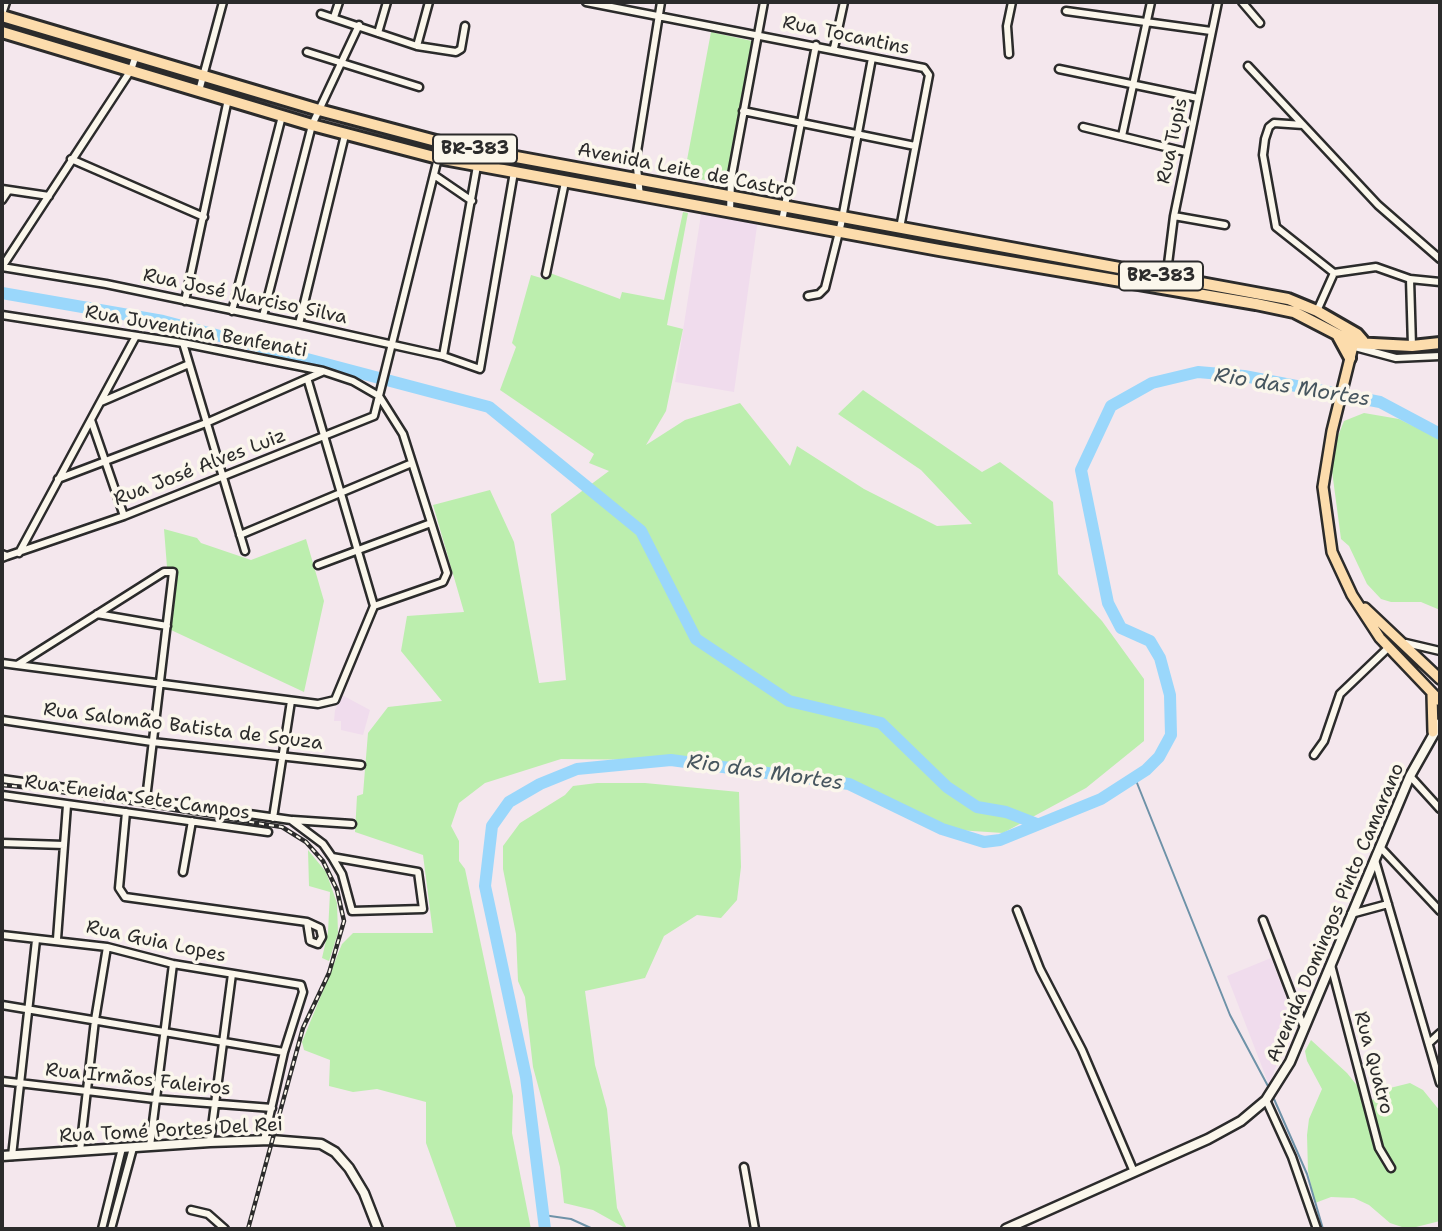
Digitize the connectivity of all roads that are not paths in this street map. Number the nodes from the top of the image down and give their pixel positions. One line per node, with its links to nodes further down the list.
1 (5, 2): 15 (main road)
2 (223, 2): 38 (street)
3 (339, 2): 18 (street)
4 (387, 2): 25 (street)
5 (429, 2): 27 (street)
6 (586, 2): 17 (street, Rua Tocantins)
7 (662, 2): 17 (street)
8 (764, 2): 26 (street)
9 (844, 2): 29 (street)
10 (1012, 2): 31 (street)
11 (1151, 2): 20 (street)
12 (1218, 2): 23 (street, Rua Tupis)
13 (1242, 2): 19 (street)
14 (1066, 11): 20 (street)
15 (2, 14): 32 (highway, Avenida Leite de Castro / BR-383)
16 (321, 14): 18 (street)
17 (659, 15): 26 (street, Rua Tocantins); 62 (street)
18 (334, 17): 21 (street)
19 (1260, 23)
20 (1146, 24): 23 (street); 39 (street)
21 (359, 25): 25 (street); 34 (street)
22 (465, 26): 27 (street)
23 (1211, 31): 42 (street, Rua Tupis)
24 (2, 32): 37 (highway, Avenida Leite de Castro / BR-383)
25 (378, 33): 27 (street)
26 (758, 34): 28 (street, Rua Tocantins); 45 (street)
27 (417, 46)
28 (816, 46): 29 (street, Rua Tocantins); 47 (street)
29 (834, 48): 33 (street, Rua Tocantins)
30 (307, 52): 34 (street)
31 (1009, 54)
32 (134, 55): 37 (street); 38 (highway, Avenida Leite de Castro / BR-383)
33 (872, 58): 52 (street); 55 (street, Rua Tocantins)
34 (339, 64): 40 (street); 44 (street)
35 (1248, 66): 49 (street)
36 (1059, 69): 39 (street)
37 (129, 70): 41 (highway, Avenida Leite de Castro / BR-383); 58 (street)
38 (204, 74): 41 (street); 44 (highway, Avenida Leite de Castro / BR-383)
39 (1134, 83): 42 (street); 53 (street)
40 (419, 87)
41 (199, 91): 43 (highway, Avenida Leite de Castro / BR-383)
42 (1198, 98): 56 (street, Rua Tupis)
43 (228, 99): 46 (highway, Avenida Leite de Castro / BR-383); 73 (street)
44 (319, 110): 48 (street); 54 (highway, Avenida Leite de Castro / BR-383)
45 (743, 111): 47 (street); 65 (street)
46 (282, 116): 48 (highway, Avenida Leite de Castro / BR-383); 89 (street)
47 (802, 122): 52 (street); 70 (street)
48 (312, 125): 51 (highway, Avenida Leite de Castro / BR-383); 92 (street)
49 (1303, 125): 79 (street); 83 (street)
50 (1083, 127): 53 (street)
51 (345, 135): 57 (highway, Avenida Leite de Castro / BR-383); 93 (street)
52 (858, 135): 55 (street); 74 (street)
53 (1122, 136): 56 (street)
54 (451, 145): 57 (highway); 62 (highway, Avenida Leite de Castro / BR-383)
55 (915, 146): 77 (street)
56 (1186, 152): 72 (street, Rua Tupis)
57 (438, 158): 59 (highway, Avenida Leite de Castro / BR-383); 61 (street, Rua José Alves Luiz)
58 (72, 159): 66 (street); 73 (street)
59 (477, 166): 60 (highway, Avenida Leite de Castro / BR-383); 69 (street)
60 (514, 172): 63 (highway, Avenida Leite de Castro / BR-383); 100 (street, Rua José Narciso Silva)
61 (433, 175): 69 (street); 97 (street, Rua José Alves Luiz)
62 (636, 179): 65 (highway, Avenida Leite de Castro / BR-383); 67 (street)
63 (565, 182): 67 (highway, Avenida Leite de Castro / BR-383); 82 (street)
64 (5, 190): 66 (street); 68 (street)
65 (730, 195): 70 (highway, Avenida Leite de Castro / BR-383); 71 (street)
66 (47, 196): 80 (street); 81 (street)
67 (640, 196): 71 (highway, Avenida Leite de Castro / BR-383)
68 (2, 200)
69 (472, 201): 100 (street)
70 (785, 207): 74 (highway, Avenida Leite de Castro / BR-383); 75 (street)
71 (730, 212): 75 (highway, Avenida Leite de Castro / BR-383)
72 (1174, 215): 76 (street); 85 (street, Rua Tupis)
73 (204, 217): 88 (street)
74 (842, 218): 77 (highway, Avenida Leite de Castro / BR-383); 78 (street)
75 (782, 221): 78 (highway, Avenida Leite de Castro / BR-383)
76 (1225, 225)
77 (900, 229): 85 (highway, Avenida Leite de Castro / BR-383)
78 (839, 232): 85 (highway, Avenida Leite de Castro / BR-383); 87 (street)
79 (1440, 259)
80 (2, 260)
81 (2, 267): 88 (street, Rua José Narciso Silva)
82 (546, 274)
83 (1334, 274): 84 (street); 90 (street)
84 (1410, 279): 86 (street); 98 (street)
85 (1164, 282): 90 (highway, Avenida Leite de Castro / BR-383); 99 (highway, Avenida Leite de Castro / BR-383)
86 (1440, 282)
87 (808, 296)
88 (185, 301): 89 (street, Rua José Narciso Silva)
89 (232, 310): 92 (street, Rua José Narciso Silva)
90 (1317, 311): 99 (highway, Avenida Leite de Castro / BR-383)
91 (2, 314): 94 (street, Rua Juventina Benfenati)
92 (263, 316): 93 (street, Rua José Narciso Silva)
93 (299, 324): 97 (street, Rua José Narciso Silva)
94 (136, 336): 95 (street, Rua Juventina Benfenati); 106 (street)
95 (183, 343): 102 (street); 103 (street, Rua Juventina Benfenati)
96 (1440, 343): 98 (highway, Avenida Leite de Castro)
97 (390, 344): 100 (street, Rua José Narciso Silva); 105 (street, Rua José Alves Luiz)
98 (1412, 346): 99 (highway, Avenida Leite de Castro)
99 (1354, 348): 101 (street); 123 (main road)
100 (443, 356)
101 (1440, 356)
102 (189, 364): 106 (street); 108 (street)
103 (323, 372): 104 (street); 105 (street, Rua Juventina Benfenati)
104 (308, 381): 108 (street); 109 (street)
105 (379, 397): 109 (street, Rua José Alves Luiz); 111 (street)
106 (101, 402): 107 (street)
107 (91, 420): 110 (street); 113 (street)
108 (206, 423): 110 (street); 112 (street)
109 (324, 437): 112 (street, Rua José Alves Luiz); 114 (street)
110 (107, 461): 113 (street); 115 (street)
111 (412, 463): 114 (street); 116 (street)
112 (222, 475): 115 (street, Rua José Alves Luiz); 117 (street)
113 (58, 479): 120 (street)
114 (340, 494): 117 (street); 119 (street)
115 (124, 516): 120 (street, Rua José Alves Luiz)
116 (431, 523): 119 (street); 124 (street)
117 (240, 535): 118 (street)
118 (245, 551)
119 (356, 551): 122 (street); 124 (street)
120 (19, 553): 121 (street, Rua José Alves Luiz)
121 (3, 556)
122 (318, 565)
123 (1352, 595): 127 (main road); 128 (main road)
124 (374, 606): 135 (street)
125 (97, 614): 126 (street); 126 (street); 131 (street)
126 (167, 626): 133 (street)
127 (1406, 643): 128 (main road); 129 (street); 132 (main road)
128 (1391, 650): 134 (main road); 141 (street)
129 (1440, 651)
130 (2, 663): 131 (street)
131 (17, 665): 133 (street)
132 (1439, 677): 134 (main road)
133 (159, 683): 135 (street); 140 (street)
134 (1429, 690): 136 (main road); 139 (main road)
135 (291, 701): 142 (street)
136 (1440, 701)
137 (2, 720): 140 (street, Rua Salomão Batista de Souza)
138 (1440, 723): 139 (main road, Avenida Domingos Pinto Camarano)
139 (1435, 735): 144 (main road, Avenida Domingos Pinto Camarano)
140 (152, 742): 142 (street, Rua Salomão Batista de Souza); 147 (street)
141 (1314, 755)
142 (281, 758): 143 (street, Rua Salomão Batista de Souza); 151 (street)
143 (360, 765)
144 (1410, 776): 149 (street); 158 (main road, Avenida Domingos Pinto Camarano)
145 (2, 779): 147 (street)
146 (2, 795): 148 (street, Rua Eneida Sete Campos)
147 (146, 799): 151 (street)
148 (67, 805): 150 (street, Rua Eneida Sete Campos); 157 (street)
149 (1440, 809)
150 (126, 812): 153 (street, Rua Eneida Sete Campos); 167 (street)
151 (273, 818): 152 (street)
152 (291, 820): 154 (street); 159 (street)
153 (192, 821): 155 (street, Rua Eneida Sete Campos); 161 (street)
154 (352, 824)
155 (268, 832)
156 (2, 843): 157 (street)
157 (64, 845): 169 (street)
158 (1380, 846): 160 (main road, Avenida Domingos Pinto Camarano); 164 (street)
159 (332, 857): 159 (street)
160 (1376, 860): 162 (street); 165 (main road, Avenida Domingos Pinto Camarano)
161 (183, 872)
162 (1388, 904): 165 (street); 182 (street)
163 (1017, 910): 202 (street)
164 (1440, 911)
165 (1351, 914): 173 (main road, Avenida Domingos Pinto Camarano)
166 (1263, 920): 178 (street)
167 (307, 922)
168 (2, 935): 170 (street, Rua Guia Lopes)
169 (57, 939): 170 (street, Rua Guia Lopes); 171 (street, Rua Guia Lopes)
170 (36, 940): 176 (street)
171 (107, 947): 172 (street, Rua Guia Lopes); 177 (street)
172 (173, 964): 174 (street, Rua Guia Lopes); 179 (street)
173 (1330, 964): 178 (main road, Avenida Domingos Pinto Camarano); 201 (street, Rua Quatro)
174 (232, 974): 181 (street); 183 (street, Rua Guia Lopes)
175 (2, 1005): 176 (street)
176 (30, 1010): 177 (street); 185 (street)
177 (95, 1020): 179 (street); 187 (street)
178 (1303, 1026): 189 (main road, Avenida Domingos Pinto Camarano)
179 (163, 1033): 181 (street); 188 (street)
180 (1440, 1033): 182 (street)
181 (222, 1040): 183 (street); 190 (street)
182 (1429, 1043): 186 (street)
183 (284, 1052): 191 (street)
184 (2, 1081): 185 (street, Rua Irmãos Faleiros)
185 (20, 1083): 187 (street, Rua Irmãos Faleiros); 199 (street)
186 (1440, 1083)
187 (87, 1092): 188 (street, Rua Irmãos Faleiros); 197 (street)
188 (155, 1100): 190 (street, Rua Irmãos Faleiros); 194 (street)
189 (1266, 1100): 202 (main road, Avenida Domingos Pinto Camarano); 212 (street)
190 (214, 1103): 191 (street, Rua Irmãos Faleiros); 193 (street)
191 (272, 1108): 192 (street)
192 (264, 1140): 193 (main road, Rua Tomé Portes Del Rei); 209 (main road, Rua Tomé Portes Del Rei)
193 (210, 1142): 194 (main road, Rua Tomé Portes Del Rei)
194 (150, 1146): 195 (main road, Rua Tomé Portes Del Rei)
195 (133, 1147): 196 (main road, Rua Tomé Portes Del Rei); 205 (street)
196 (122, 1148): 197 (main road, Rua Tomé Portes Del Rei); 204 (street)
197 (80, 1151): 199 (main road, Rua Tomé Portes Del Rei)
198 (2, 1156): 199 (main road, Rua Tomé Portes Del Rei)
199 (12, 1156)
200 (744, 1167): 210 (street)
201 (1391, 1168)
202 (1134, 1172): 211 (main road, Avenida Domingos Pinto Camarano)
203 (191, 1210): 208 (street)
204 (106, 1214): 205 (street); 206 (street)
205 (114, 1217): 207 (street)
206 (102, 1229)
207 (111, 1229)
208 (225, 1229)
209 (378, 1229)
210 (755, 1229)
211 (1006, 1229)
212 (1317, 1229)

